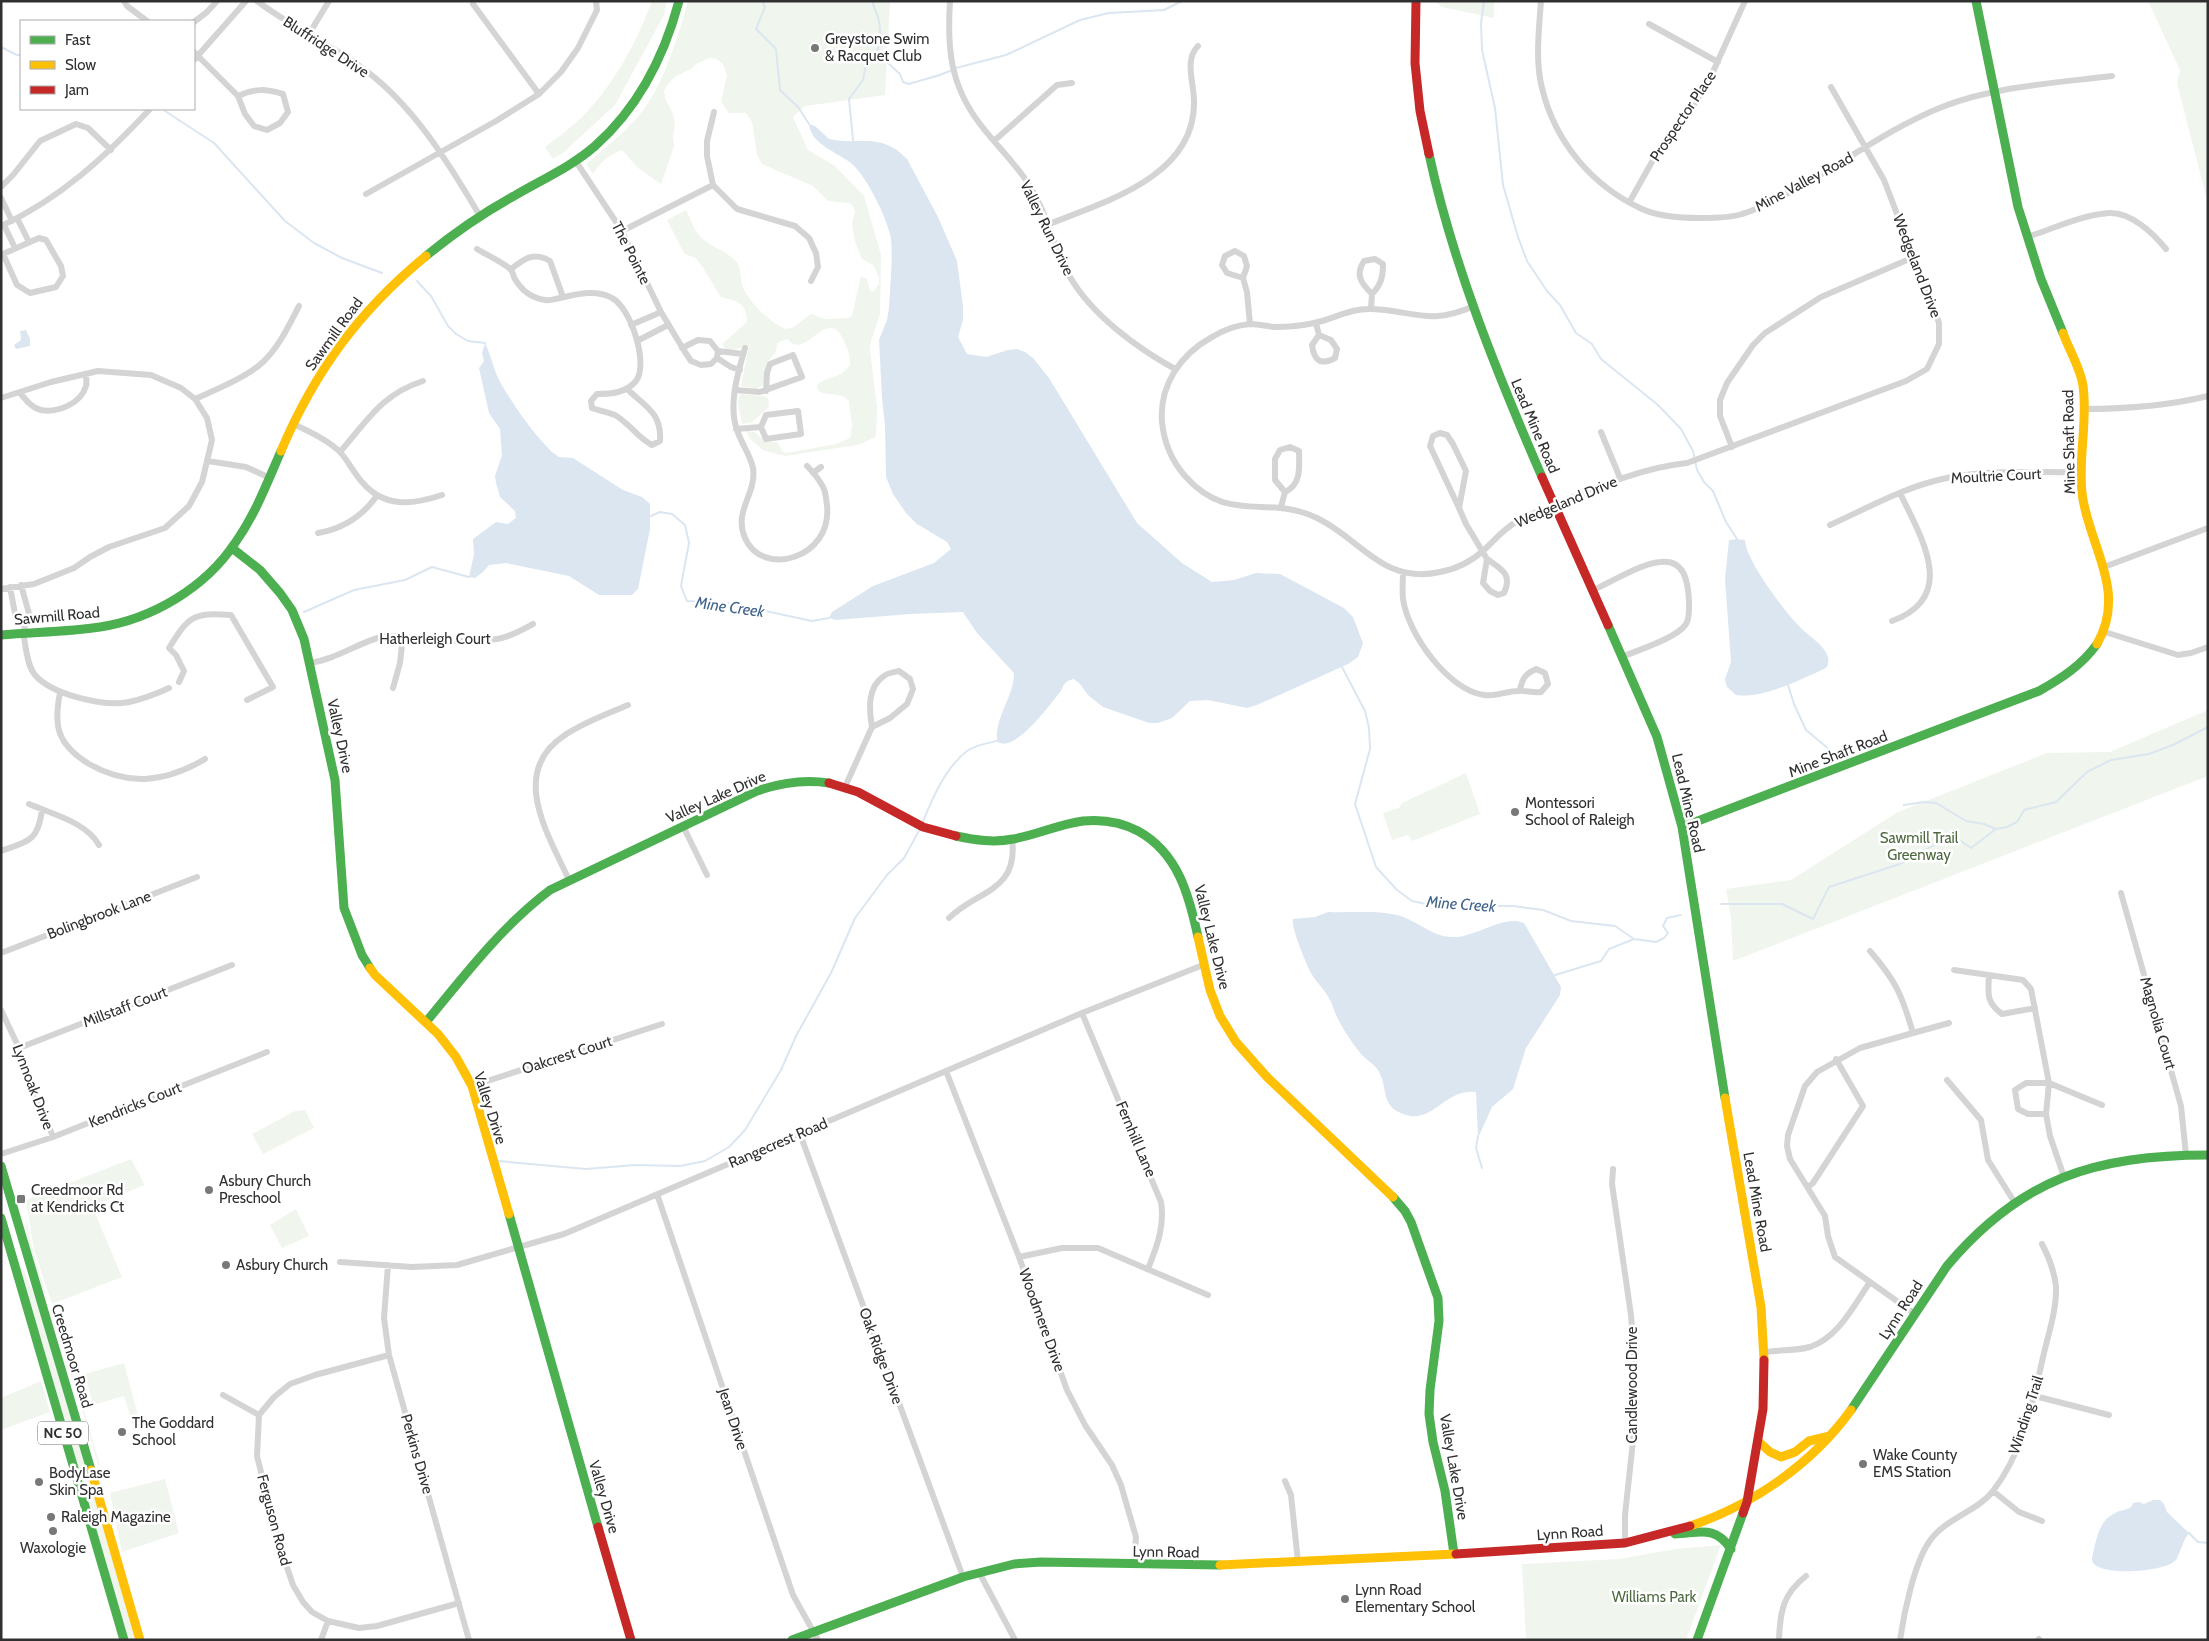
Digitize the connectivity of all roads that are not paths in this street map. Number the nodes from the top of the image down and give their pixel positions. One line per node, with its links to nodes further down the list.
1 (124, 1): 14 (street)
2 (217, 1): 15 (street)
3 (246, 1): 19 (street)
4 (257, 1): 17 (street, Bluffridge Drive)
5 (329, 1): 17 (street)
6 (596, 1): 25 (street)
7 (679, 1): 33 (street, Sawmill Road)
8 (950, 1): 29 (street, Valley Run Drive)
9 (1416, 1): 56 (street, Lead Mine Road)
10 (1540, 1): 38 (street, Mine Valley Road)
11 (1745, 1): 20 (street, Prospector Place)
12 (1976, 1): 24 (street, Mine Shaft Road)
13 (472, 4): 25 (street)
14 (146, 20)
15 (195, 21)
16 (1650, 24): 20 (street)
17 (310, 34): 32 (street, Bluffridge Drive)
18 (1198, 46): 41 (street)
19 (195, 56): 26 (street)
20 (1718, 62): 38 (street, Prospector Place)
21 (2112, 76): 24 (street, Mine Valley Road)
22 (1072, 83): 29 (street)
23 (1831, 87): 30 (street, Wedgeland Drive)
24 (1994, 91): 30 (street, Mine Valley Road); 44 (street, Mine Shaft Road)
25 (539, 94): 32 (street)
26 (238, 96): 26 (street)
27 (149, 110): 31 (street)
28 (714, 112): 34 (street)
29 (994, 141): 41 (street, Valley Run Drive)
30 (1866, 148): 38 (street, Mine Valley Road); 49 (street, Wedgeland Drive)
31 (111, 150): 35 (street); 40 (street)
32 (442, 151): 36 (street); 39 (street, Bluffridge Drive)
33 (575, 160): 39 (street, Sawmill Road); 43 (street, The Pointe)
34 (714, 186): 43 (street); 52 (street)
35 (1, 187)
36 (366, 194)
37 (1, 198): 40 (street)
38 (1630, 201)
39 (480, 216): 79 (street, Sawmill Road)
40 (14, 219): 42 (street); 45 (street)
41 (1049, 224): 67 (street, Valley Run Drive)
42 (3, 225): 46 (street)
43 (622, 231): 58 (street, The Pointe)
44 (2027, 237): 48 (street); 78 (street, Mine Shaft Road)
45 (28, 242): 46 (street); 46 (street)
46 (15, 248)
47 (477, 249): 50 (street)
48 (2166, 249)
49 (1914, 257): 83 (street); 83 (street, Wedgeland Drive)
50 (511, 269): 54 (street); 54 (street)
51 (1243, 278): 51 (street); 60 (street)
52 (811, 281)
53 (1372, 294): 53 (street); 57 (street)
54 (563, 297): 61 (street)
55 (299, 306): 77 (street)
56 (1474, 306): 57 (street, Wedgeland Drive); 96 (street, Lead Mine Road)
57 (1371, 309): 59 (street, Wedgeland Drive)
58 (661, 312): 61 (street); 62 (street, The Pointe)
59 (1316, 323): 60 (street, Wedgeland Drive); 63 (street)
60 (1250, 324): 67 (street, Wedgeland Drive)
61 (631, 325): 64 (street)
62 (668, 325): 64 (street); 65 (street, The Pointe)
63 (1319, 335): 63 (street)
64 (637, 341): 71 (street)
65 (682, 348): 66 (street); 66 (street, The Pointe)
66 (717, 355): 68 (street); 68 (street)
67 (1175, 369): 97 (street, Wedgeland Drive)
68 (740, 370): 72 (street)
69 (86, 374): 74 (street); 74 (street); 77 (street)
70 (423, 382): 84 (street)
71 (626, 389): 71 (street)
72 (736, 390): 73 (street); 81 (street)
73 (766, 391): 73 (street)
74 (20, 393): 76 (street)
75 (2208, 396): 78 (street)
76 (1, 398)
77 (194, 399): 85 (street)
78 (2084, 409): 88 (street, Mine Shaft Road)
79 (293, 424): 84 (street); 90 (street, Sawmill Road)
80 (761, 427): 80 (street); 81 (street)
81 (736, 430): 89 (street)
82 (1601, 432): 91 (street)
83 (1732, 447): 91 (street, Wedgeland Drive)
84 (340, 452): 95 (street)
85 (208, 461): 90 (street); 107 (street)
86 (807, 466): 89 (street)
87 (821, 466): 89 (street)
88 (2082, 472): 93 (street, Moultrie Court); 105 (street, Mine Shaft Road)
89 (813, 473)
90 (270, 478): 102 (street, Sawmill Road)
91 (1620, 478): 96 (street, Wedgeland Drive)
92 (1285, 492): 92 (street); 97 (street)
93 (1900, 493): 99 (street, Moultrie Court); 111 (street)
94 (442, 495): 95 (street)
95 (376, 497): 101 (street)
96 (1554, 506): 103 (street, Wedgeland Drive); 110 (street, Lead Mine Road)
97 (1280, 507): 106 (street, Wedgeland Drive)
98 (1459, 508): 98 (street); 103 (street)
99 (1830, 525)
100 (2208, 528): 105 (street)
101 (318, 533)
102 (232, 548): 113 (street, Sawmill Road); 119 (street, Valley Drive)
103 (1483, 552): 104 (street); 106 (street, Wedgeland Drive)
104 (1487, 559): 104 (street)
105 (2104, 567): 114 (street, Mine Shaft Road)
106 (1403, 572): 123 (street)
107 (21, 585): 108 (street); 113 (street)
108 (10, 587): 109 (street); 113 (street)
109 (1, 589)
110 (1592, 590): 118 (street, Lead Mine Road); 118 (street)
111 (1892, 621)
112 (533, 624): 116 (street, Hatherleigh Court)
113 (23, 629): 115 (street, Sawmill Road); 124 (street)
114 (2105, 632): 117 (street); 133 (street, Mine Shaft Road)
115 (1, 635)
116 (403, 636): 119 (street, Hatherleigh Court); 122 (street)
117 (2208, 647)
118 (1622, 657): 133 (street, Lead Mine Road)
119 (310, 663): 151 (street, Valley Drive)
120 (179, 682): 125 (street)
121 (169, 688): 124 (street)
122 (394, 688)
123 (1520, 690): 123 (street)
124 (60, 692): 128 (street)
125 (247, 700)
126 (628, 705): 139 (street)
127 (872, 727): 127 (street); 129 (street)
128 (205, 759)
129 (845, 787): 132 (street, Valley Lake Drive); 134 (street, Valley Lake Drive)
130 (29, 804): 131 (street)
131 (42, 810): 135 (street); 136 (street)
132 (683, 826): 137 (street); 139 (street, Valley Lake Drive)
133 (1682, 828): 186 (street, Lead Mine Road)
134 (1012, 839): 141 (street); 145 (street, Valley Lake Drive)
135 (99, 845)
136 (1, 852)
137 (706, 875)
138 (197, 877): 143 (street, Bolingbrook Lane)
139 (569, 880): 151 (street, Valley Lake Drive)
140 (2121, 892): 167 (street, Magnolia Court)
141 (948, 918)
142 (1870, 951): 154 (street)
143 (1, 953)
144 (232, 965): 155 (street, Millstaff Court)
145 (1203, 965): 150 (street, Rangecrest Road); 201 (street, Valley Lake Drive)
146 (1954, 970): 147 (street)
147 (1989, 975): 148 (street); 148 (street)
148 (2035, 1008): 160 (street)
149 (1, 1010): 155 (street, Lynnoak Drive)
150 (1082, 1014): 158 (street, Rangecrest Road); 182 (street, Fernhill Lane)
151 (426, 1022): 161 (street, Valley Drive)
152 (1949, 1022): 154 (street)
153 (662, 1024): 161 (street, Oakcrest Court)
154 (1913, 1033): 157 (street)
155 (18, 1048): 165 (street, Lynnoak Drive)
156 (267, 1052): 165 (street, Kendricks Court)
157 (1836, 1059): 172 (street); 172 (street)
158 (946, 1071): 164 (street, Rangecrest Road); 179 (street, Woodmere Drive)
159 (1947, 1080): 174 (street)
160 (2049, 1083): 162 (street); 163 (street); 163 (street)
161 (472, 1086): 178 (street, Valley Drive)
162 (2102, 1105)
163 (2046, 1114): 171 (street)
164 (800, 1134): 173 (street, Rangecrest Road); 206 (street, Oak Ridge Drive)
165 (53, 1137): 166 (street, Kendricks Court)
166 (1, 1154)
167 (2186, 1155): 168 (street, Lynn Road); 171 (street, Lynn Road)
168 (2208, 1155)
169 (1, 1166): 175 (street, Creedmoor Road / NC 50)
170 (1612, 1169): 199 (street, Candlewood Drive)
171 (2064, 1177): 174 (street, Lynn Road)
172 (1808, 1186): 183 (street)
173 (657, 1194): 178 (street, Rangecrest Road); 209 (street, Jean Drive)
174 (2015, 1203): 185 (street, Lynn Road)
175 (18, 1222): 176 (street); 211 (street, Creedmoor Road / NC 50)
176 (2, 1223): 210 (street, Creedmoor Road / NC 50)
177 (2042, 1244): 189 (street, Winding Trail)
178 (517, 1249): 181 (street, Rangecrest Road); 214 (street, Valley Drive)
179 (1019, 1257): 182 (street); 203 (street, Woodmere Drive)
180 (340, 1262): 181 (street, Rangecrest Road)
181 (388, 1265): 187 (street, Perkins Drive)
182 (1148, 1268): 184 (street)
183 (1870, 1282): 185 (street); 186 (street)
184 (1208, 1295)
185 (1915, 1314): 192 (street, Lynn Road)
186 (1764, 1352): 193 (street, Lead Mine Road)
187 (389, 1356): 190 (street); 207 (street, Perkins Drive)
188 (223, 1395): 190 (street)
189 (2035, 1396): 191 (street); 195 (street, Winding Trail)
190 (259, 1415): 208 (street, Ferguson Road)
191 (2108, 1415)
192 (1831, 1436): 193 (street); 196 (street, Lynn Road)
193 (1759, 1442): 196 (street, Lead Mine Road)
194 (1285, 1481): 202 (street)
195 (1993, 1491): 197 (street); 219 (street, Winding Trail)
196 (1747, 1502): 198 (street, Lynn Road); 200 (street, Lead Mine Road)
197 (2042, 1521)
198 (1667, 1534): 199 (street, Lynn Road); 200 (street)
199 (1625, 1543): 201 (street, Lynn Road)
200 (1731, 1549): 217 (street, Lead Mine Road)
201 (1454, 1554): 202 (street, Lynn Road)
202 (1298, 1562): 203 (street, Lynn Road)
203 (1134, 1565): 204 (street, Lynn Road)
204 (980, 1572): 206 (street, Lynn Road); 216 (street)
205 (1806, 1576): 218 (street)
206 (963, 1577): 209 (street, Lynn Road)
207 (459, 1603): 208 (street, Ferguson Road); 213 (street, Perkins Drive)
208 (328, 1621): 212 (street)
209 (815, 1636): 215 (street, Lynn Road)
210 (124, 1640)
211 (140, 1640)
212 (321, 1640)
213 (469, 1640)
214 (631, 1640)
215 (792, 1640)
216 (1014, 1640)
217 (1697, 1640)
218 (1779, 1640)
219 (1900, 1640)

